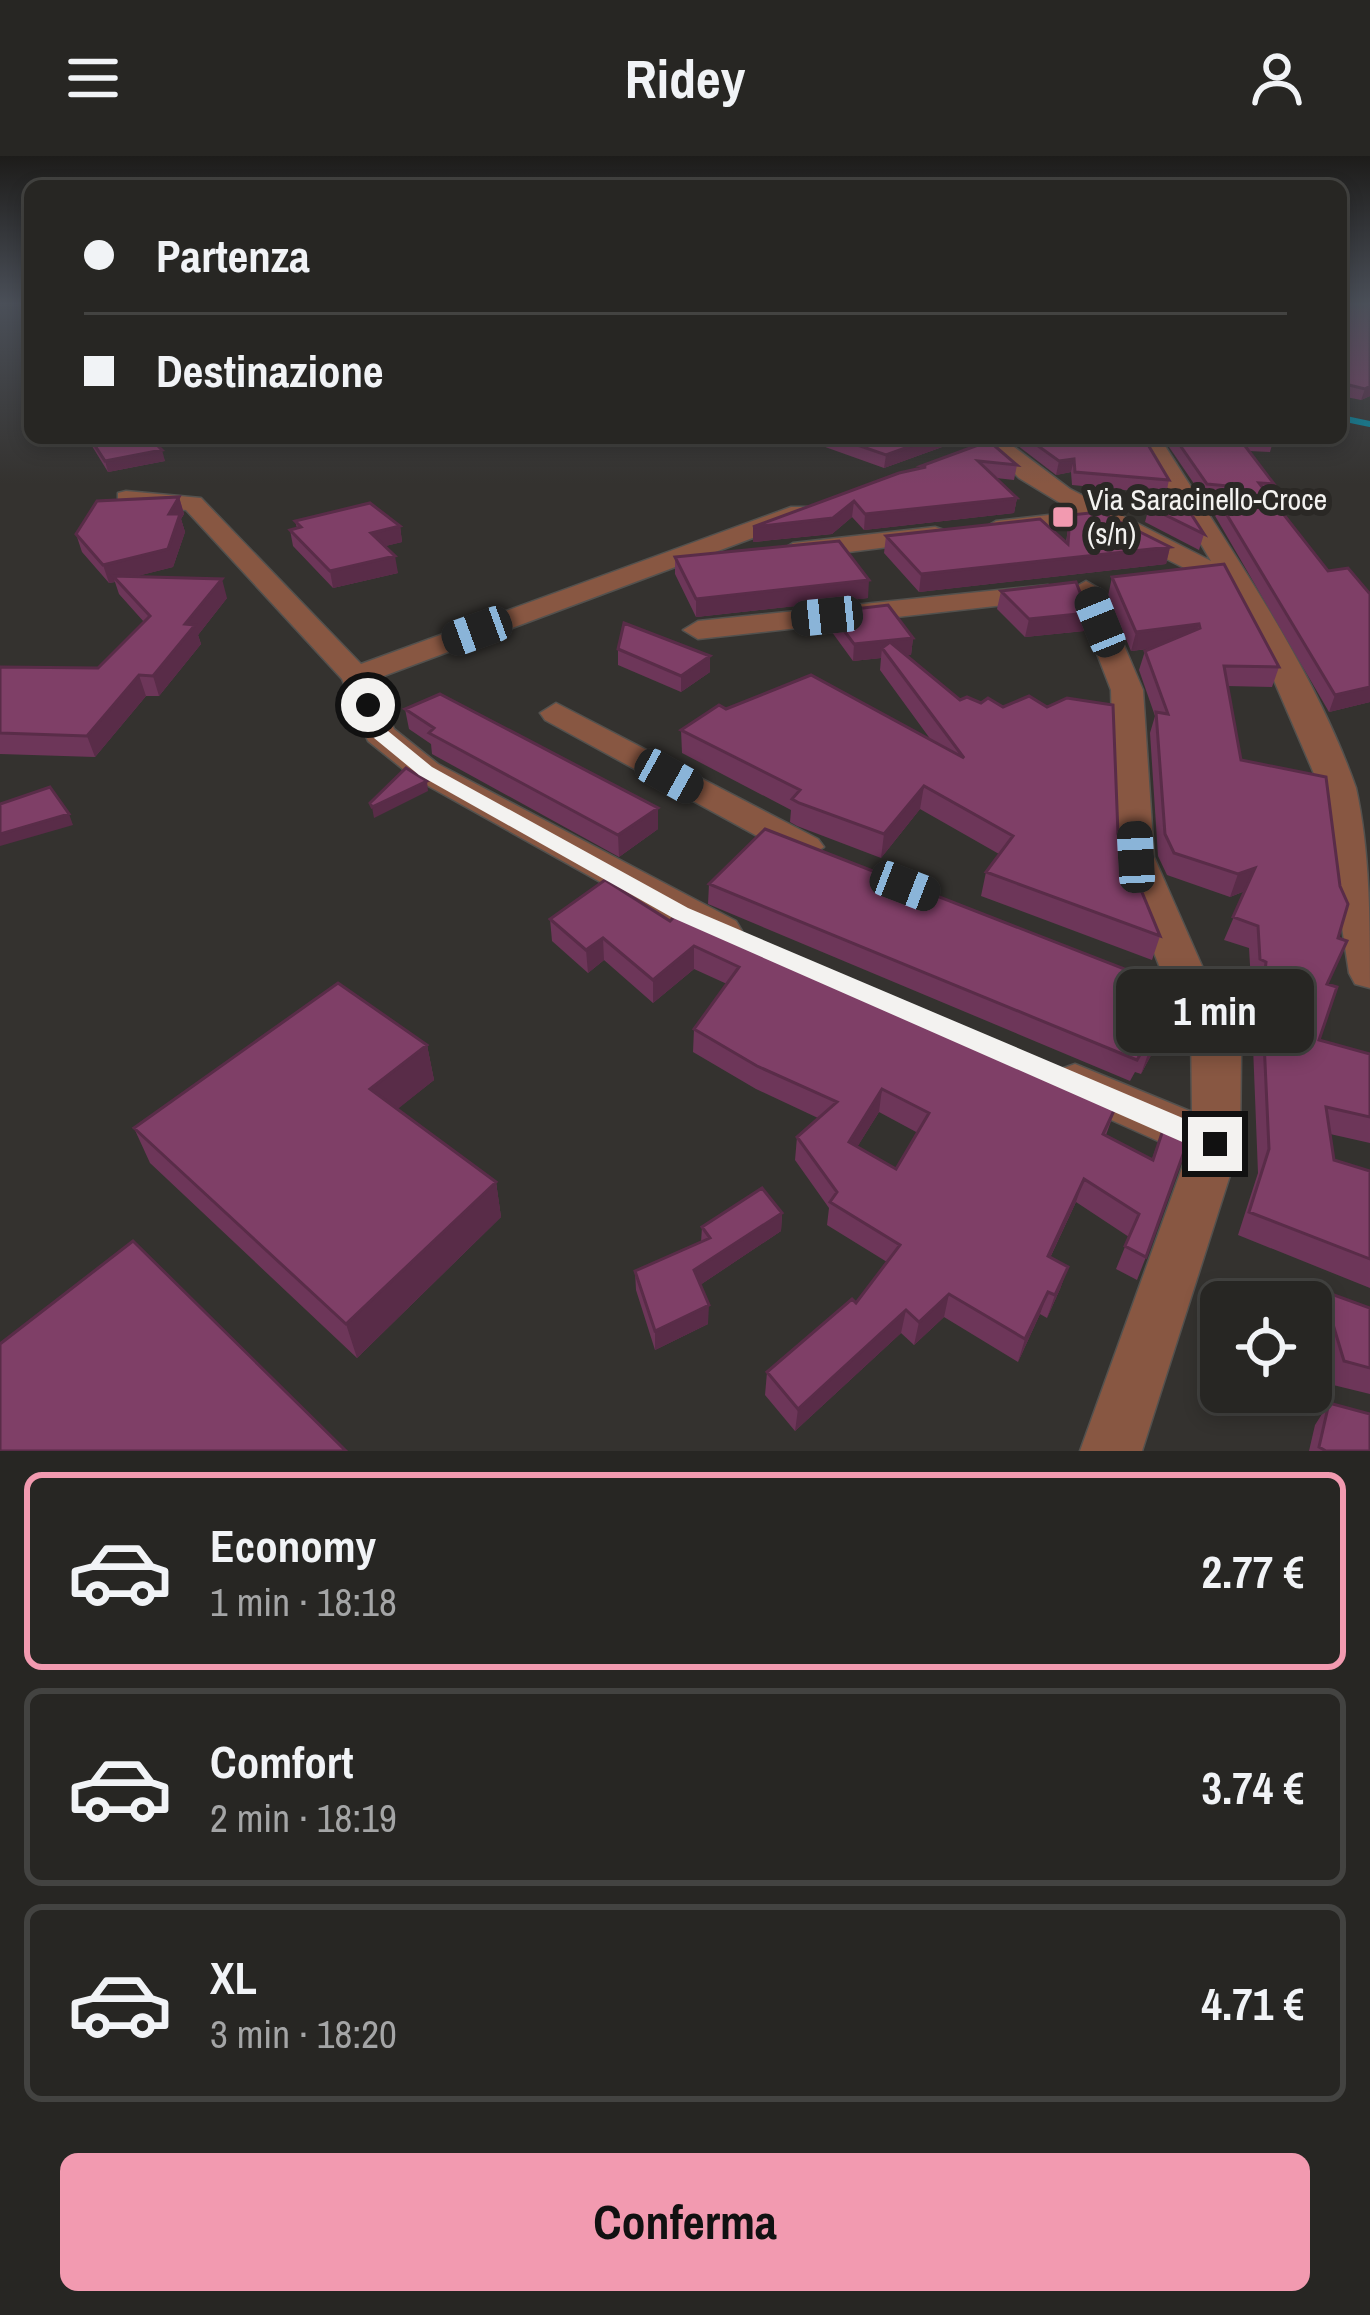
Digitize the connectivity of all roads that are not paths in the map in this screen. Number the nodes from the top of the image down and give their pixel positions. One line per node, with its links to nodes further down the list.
1 (984, 444): 5 (street)
2 (1152, 444): 7 (street)
3 (126, 498): 10 (street)
4 (835, 499): 6 (street)
5 (1100, 516): 6 (street); 7 (street)
6 (680, 556): 10 (street)
7 (1225, 577): 8 (street); 14 (street)
8 (1149, 580)
9 (698, 631): 16 (street)
10 (356, 676): 13 (street)
11 (556, 713): 12 (street)
12 (847, 864)
13 (766, 950)
14 (1370, 973)
15 (1150, 982): 16 (street)
16 (1194, 998): 18 (street)
17 (1044, 1070): 18 (street)
18 (1215, 1144): 19 (street)
19 (1111, 1451)

